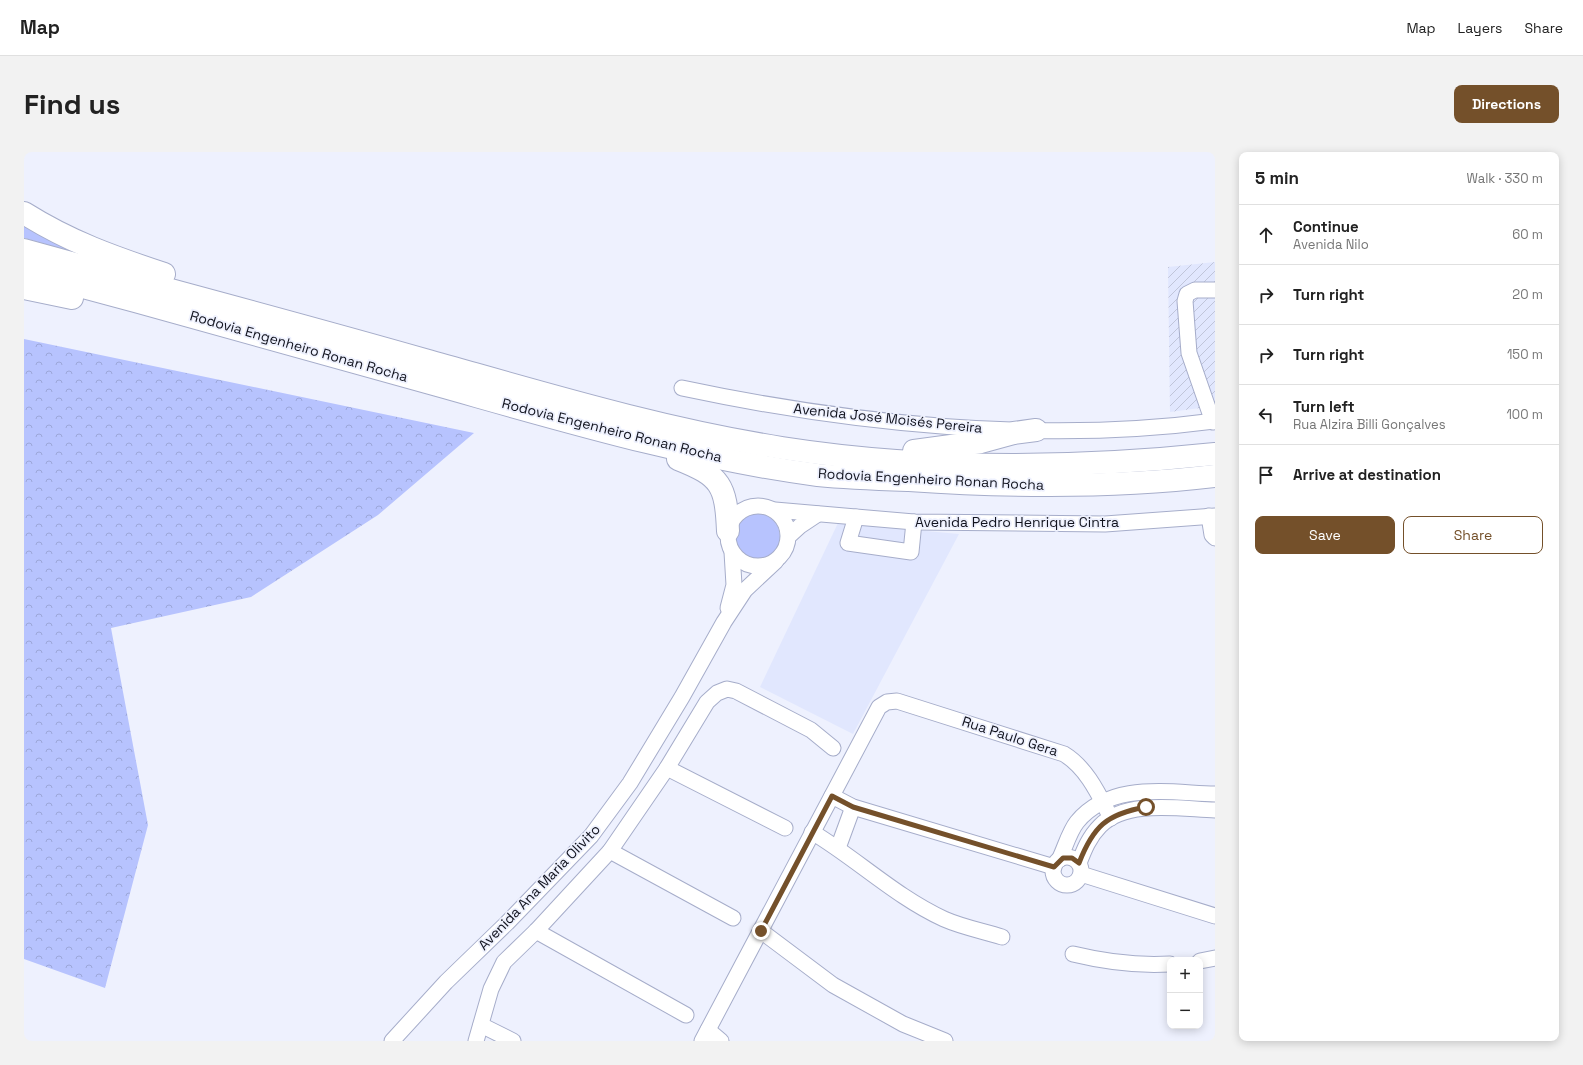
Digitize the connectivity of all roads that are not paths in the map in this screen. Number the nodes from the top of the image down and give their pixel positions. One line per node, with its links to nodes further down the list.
1 (24, 213): 7 (highway)
2 (24, 250): 7 (highway, Rodovia Engenheiro Ronan Rocha)
3 (24, 272): 6 (highway, Rodovia Engenheiro Ronan Rocha)
4 (24, 288): 6 (highway)
5 (1215, 290): 9 (street)
6 (246, 331): 11 (highway, Rodovia Engenheiro Ronan Rocha)
7 (356, 340): 13 (highway, Rodovia Engenheiro Ronan Rocha)
8 (682, 388): 10 (street, Avenida José Moisés Pereira)
9 (1214, 422): 10 (street, Avenida José Moisés Pereira)
10 (1036, 430): 13 (highway)
11 (610, 432): 14 (highway, Rodovia Engenheiro Ronan Rocha); 22 (highway)
12 (1215, 454): 13 (highway, Rodovia Engenheiro Ronan Rocha)
13 (845, 456)
14 (1215, 476)
15 (775, 510): 16 (street, Avenida Pedro Henrique Cintra); 20 (street); 22 (street)
16 (818, 514): 17 (street, Avenida Pedro Henrique Cintra); 20 (street)
17 (856, 516): 19 (street, Avenida Pedro Henrique Cintra); 19 (street)
18 (1212, 516): 19 (street, Avenida Pedro Henrique Cintra); 21 (street)
19 (914, 522)
20 (789, 536): 23 (street)
21 (1215, 538)
22 (730, 542): 23 (street); 24 (street, Avenida Ana Maria Olivito)
23 (776, 561): 24 (street, Avenida Ana Maria Olivito)
24 (724, 622): 54 (street, Avenida Ana Maria Olivito)
25 (833, 748): 26 (street, Avenida Ana Maria Olivito)
26 (667, 768): 36 (street); 39 (street, Avenida Ana Maria Olivito)
27 (1215, 786): 28 (street)
28 (1185, 793): 29 (street); 31 (street); 33 (street)
29 (1215, 794)
30 (832, 796): 31 (street, Rua Paulo Gera); 32 (street); 37 (street)
31 (1102, 802): 35 (street, Rua Paulo Gera); 40 (street)
32 (853, 807): 38 (street); 40 (street)
33 (1185, 809): 34 (street); 35 (street)
34 (1215, 810)
35 (1111, 818): 41 (street)
36 (785, 828)
37 (812, 832): 38 (street); 45 (street)
38 (838, 848): 46 (street)
39 (610, 850): 43 (street); 44 (street, Avenida Ana Maria Olivito)
40 (1056, 864): 41 (street); 41 (street)
41 (1080, 869): 42 (street)
42 (1215, 916)
43 (733, 918)
44 (536, 931): 51 (street); 52 (street, Avenida Ana Maria Olivito)
45 (761, 931): 53 (street); 58 (street)
46 (1002, 937)
47 (1074, 954): 50 (street)
48 (1215, 958): 49 (street)
49 (1203, 960)
50 (1167, 964)
51 (686, 1015)
52 (481, 1025): 55 (street, Avenida Ana Maria Olivito); 56 (street)
53 (705, 1036): 57 (street)
54 (395, 1039)
55 (476, 1041)
56 (513, 1041)
57 (721, 1041)
58 (945, 1041)

